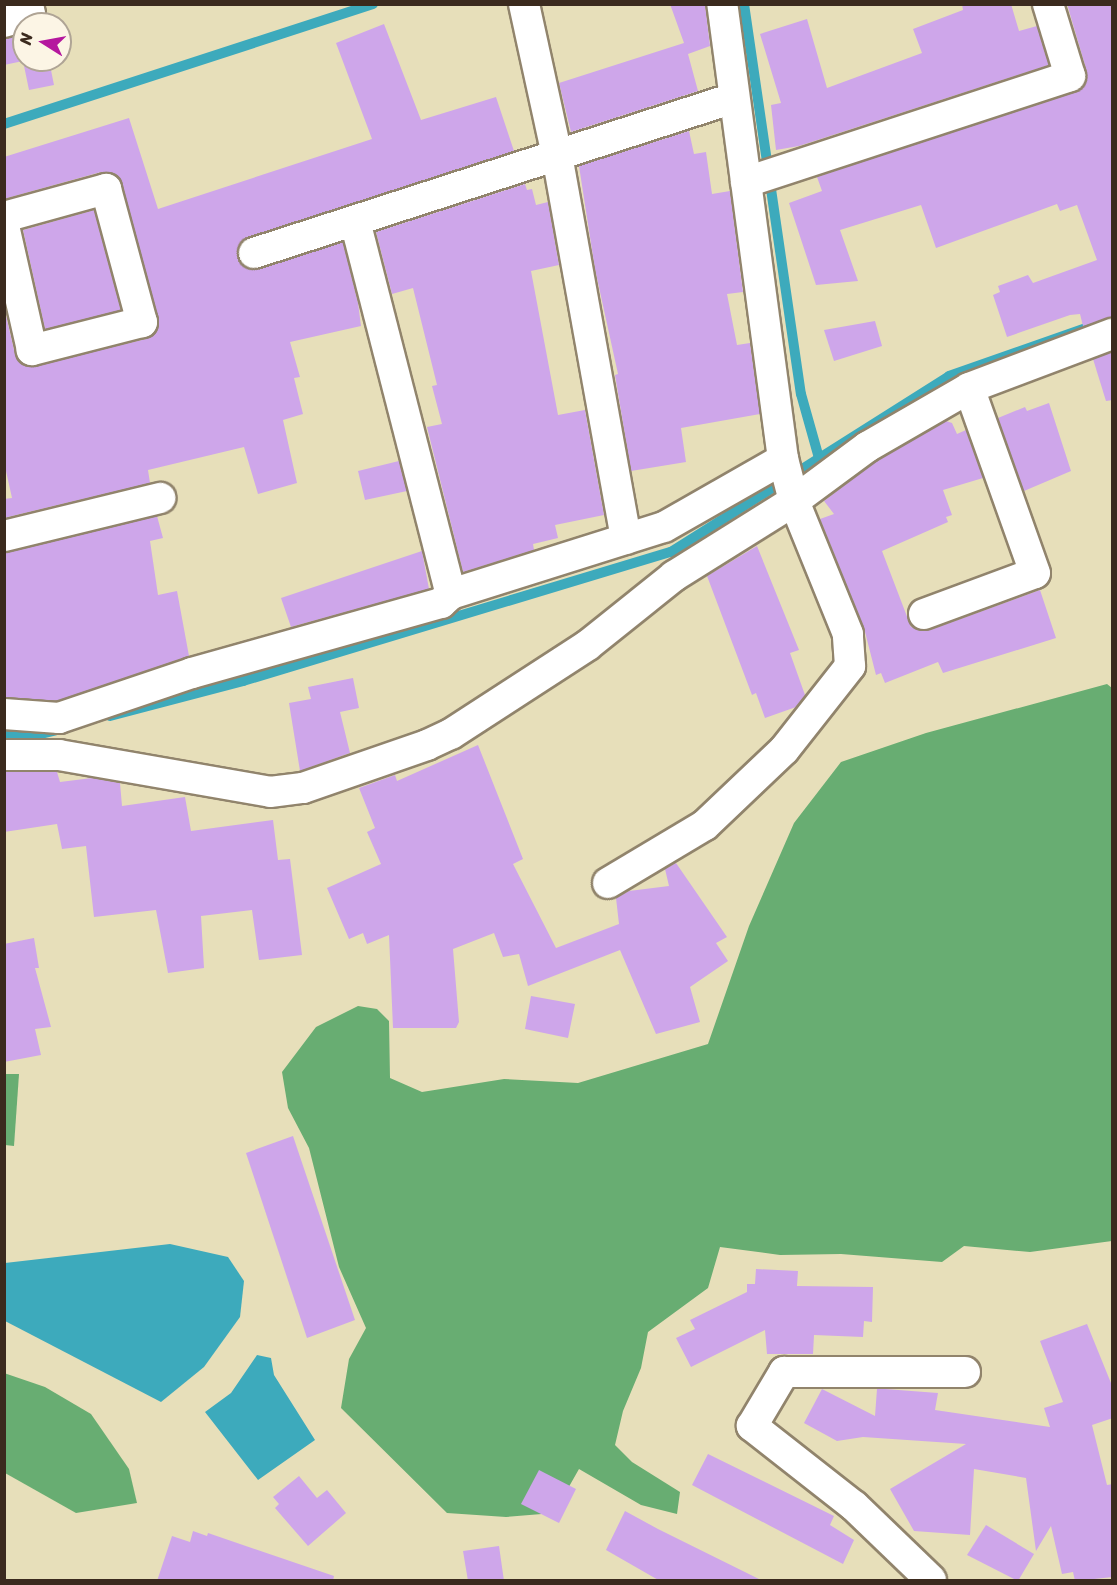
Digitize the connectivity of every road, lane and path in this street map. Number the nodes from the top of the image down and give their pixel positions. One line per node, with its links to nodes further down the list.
1 (28, 4): 5 (street)
2 (524, 4): 7 (street)
3 (722, 4): 6 (street)
4 (1048, 4): 8 (street)
5 (4, 22)
6 (734, 98): 7 (street); 8 (street)
7 (557, 155): 10 (street); 18 (street)
8 (761, 176): 15 (street)
9 (4, 217): 11 (street)
10 (355, 221): 12 (street); 19 (street)
11 (4, 226)
12 (254, 253)
13 (1113, 334): 14 (street)
14 (969, 388): 15 (street); 20 (street)
15 (788, 480): 18 (street); 22 (street); 23 (street)
16 (160, 498): 17 (street)
17 (4, 536)
18 (626, 539): 19 (street)
19 (451, 594): 21 (street)
20 (924, 614)
21 (4, 714)
22 (4, 755)
23 (608, 883)
24 (965, 1372): 25 (street)
25 (931, 1581)

